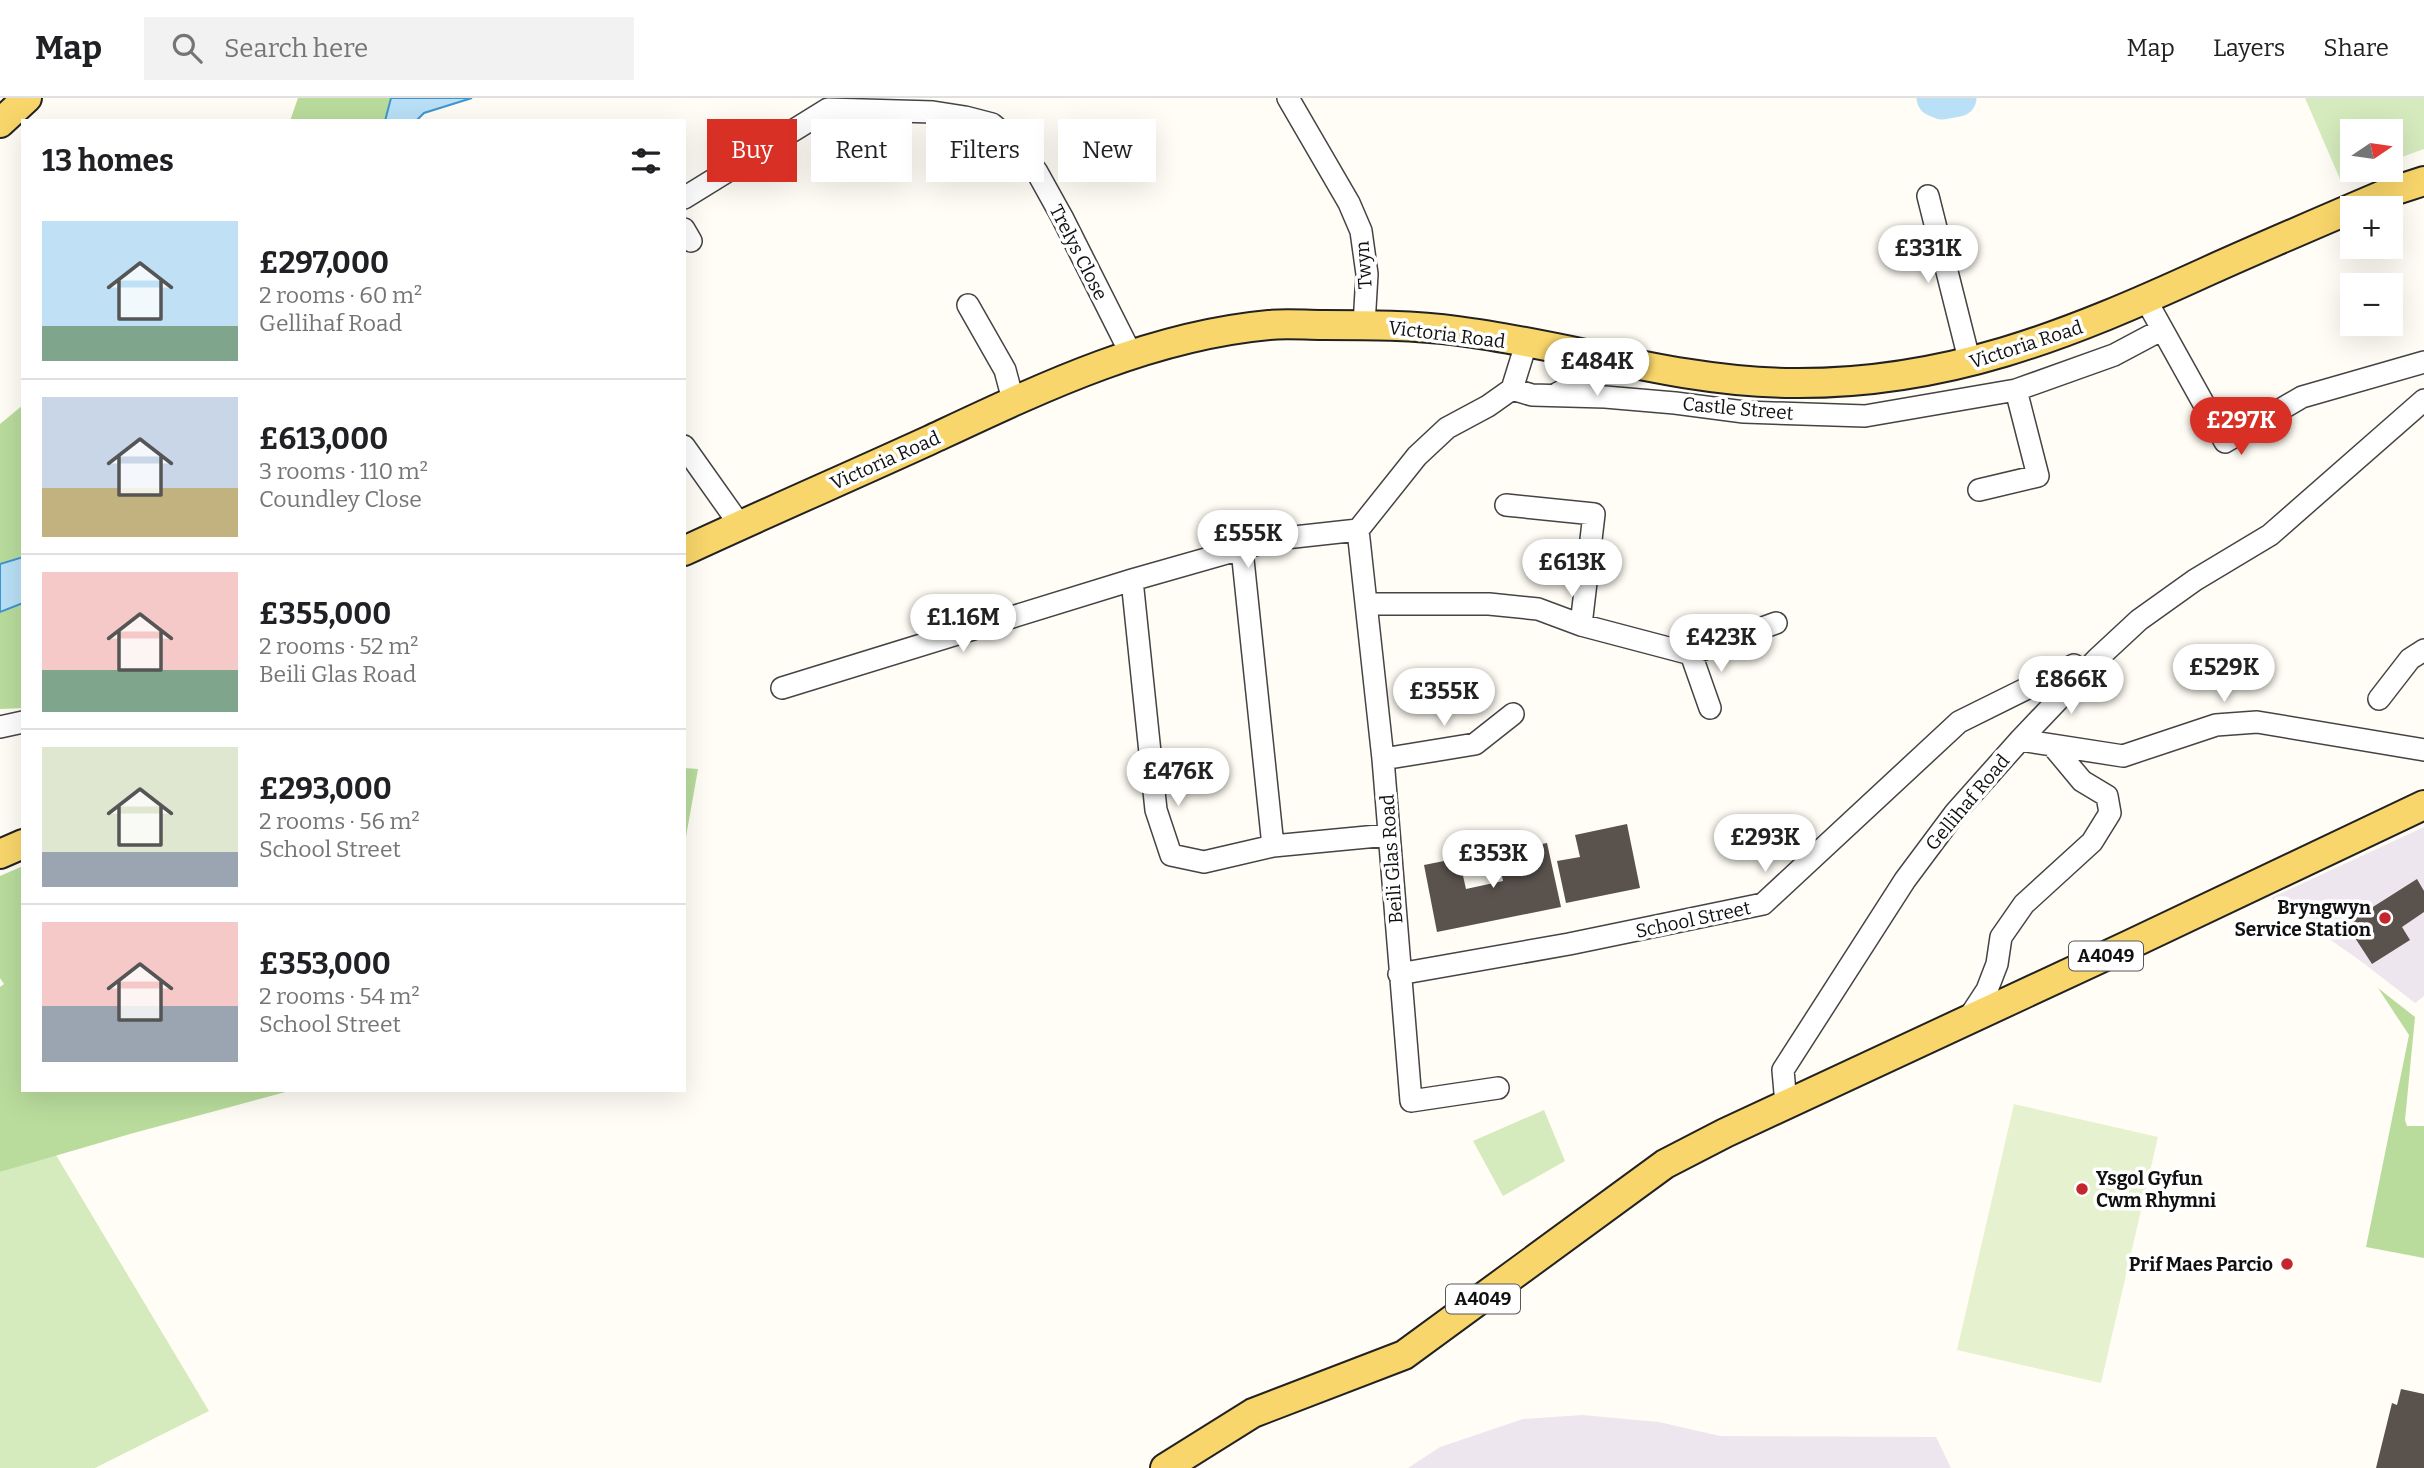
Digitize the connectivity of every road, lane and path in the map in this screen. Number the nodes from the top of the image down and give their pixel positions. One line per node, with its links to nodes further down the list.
1 (27, 98): 4 (main road)
2 (1288, 98): 10 (street, Twyn)
3 (828, 104): 7 (street); 13 (street, Trelys Close)
4 (0, 123)
5 (2424, 181): 8 (main road, Victoria Road)
6 (1928, 196): 16 (street)
7 (686, 197)
8 (2146, 300): 11 (street); 16 (main road, Victoria Road)
9 (968, 305): 20 (street)
10 (1364, 325): 12 (main road, Victoria Road); 13 (main road, Victoria Road)
11 (2161, 330): 15 (street); 18 (street, Castle Street)
12 (1526, 344): 14 (main road, Victoria Road); 17 (street)
13 (1130, 354): 20 (main road, Victoria Road)
14 (1625, 362): 16 (main road, Victoria Road); 19 (street)
15 (2424, 362)
16 (1970, 363)
17 (1512, 389): 19 (street, Castle Street); 26 (street)
18 (2016, 390): 19 (street, Castle Street); 23 (street)
19 (1553, 395)
20 (1013, 400): 25 (main road, Victoria Road)
21 (2424, 400): 42 (street, Gellihaf Road)
22 (686, 449): 25 (street)
23 (1979, 489)
24 (1506, 505): 32 (street)
25 (740, 525): 27 (main road, Victoria Road)
26 (1357, 530): 28 (street); 30 (street, Beili Glas Road)
27 (686, 550)
28 (1242, 550): 29 (street); 49 (street)
29 (1132, 580): 36 (street); 49 (street)
30 (1367, 604): 32 (street); 45 (street, Beili Glas Road)
31 (1776, 623): 34 (street)
32 (1581, 625): 34 (street)
33 (2424, 650): 37 (street)
34 (1691, 654): 38 (street)
35 (2074, 665): 51 (street, School Street)
36 (782, 688)
37 (2379, 699)
38 (1710, 708)
39 (1513, 714): 45 (street)
40 (21, 722): 41 (street)
41 (0, 727)
42 (2020, 740): 43 (street); 54 (street, Gellihaf Road)
43 (2052, 745): 44 (street); 52 (street)
44 (2424, 750)
45 (1383, 759): 47 (street, Beili Glas Road)
46 (2424, 805): 52 (main road, A4049)
47 (1388, 835): 49 (street); 51 (street, Beili Glas Road)
48 (21, 845): 50 (main road)
49 (1273, 846)
50 (0, 854)
51 (1399, 974): 53 (street, Beili Glas Road)
52 (1968, 1019): 54 (main road, A4049)
53 (1498, 1088)
54 (1786, 1104): 55 (main road, A4049)
55 (1165, 1468)

